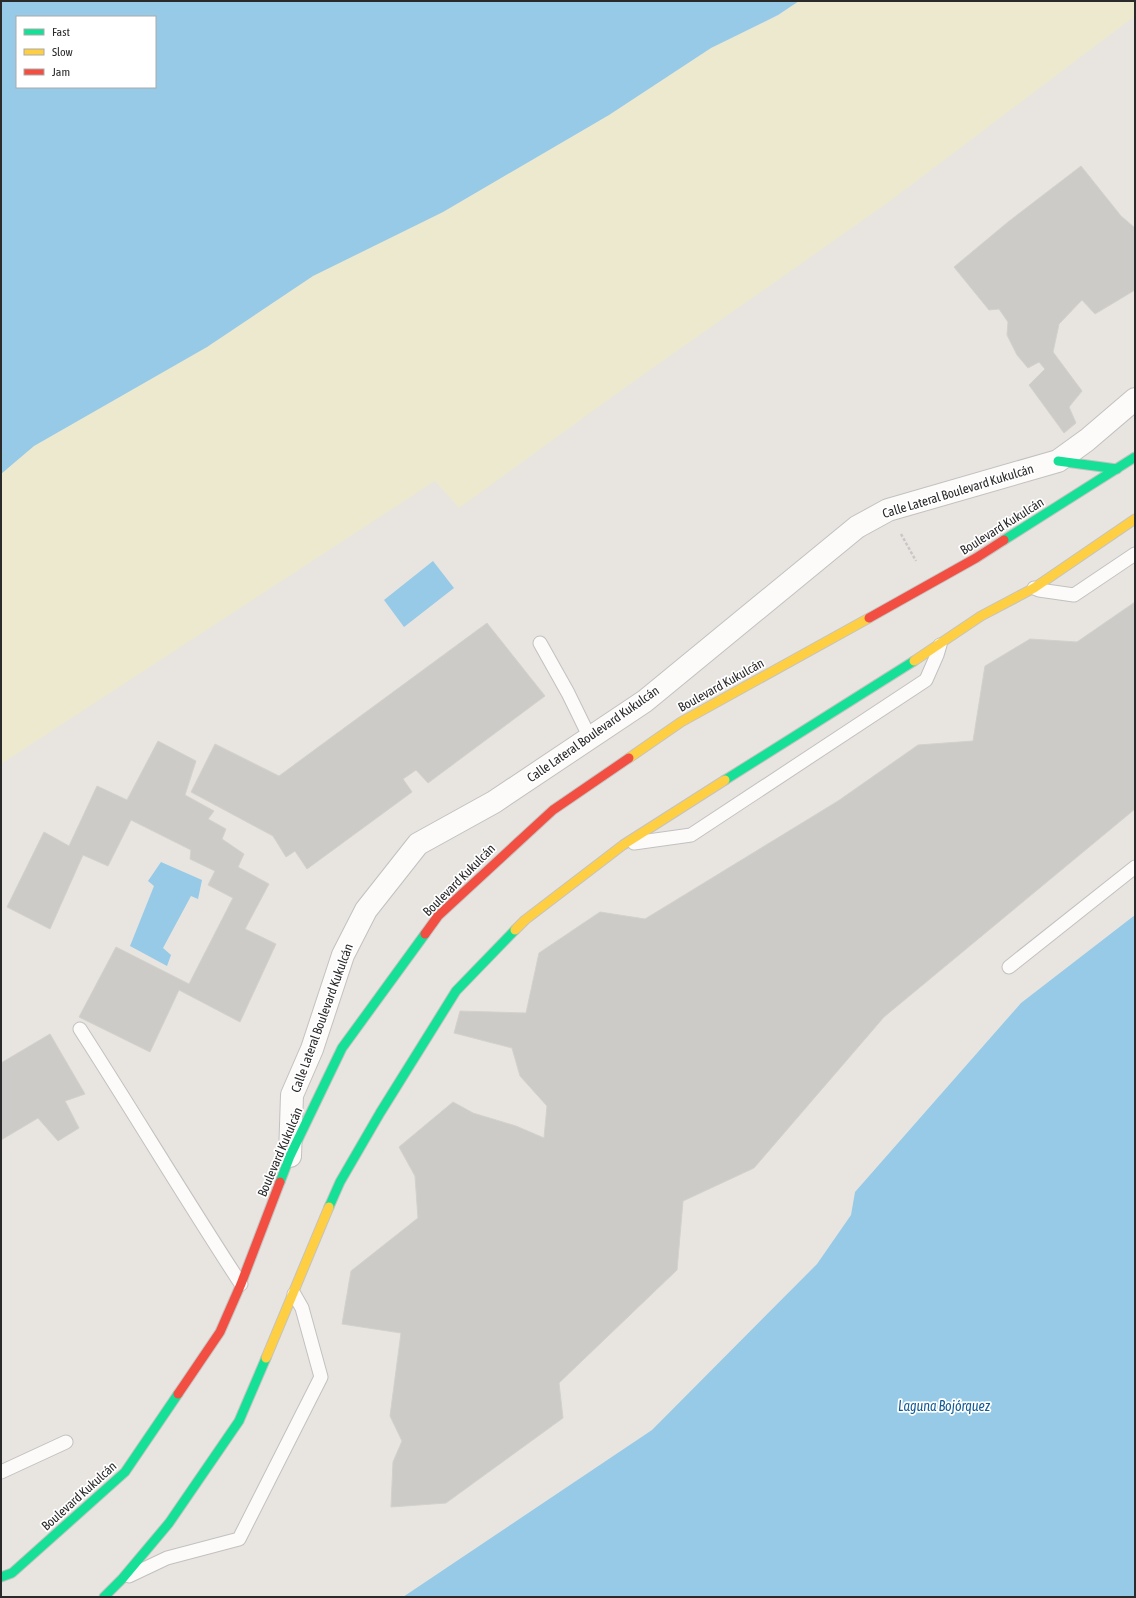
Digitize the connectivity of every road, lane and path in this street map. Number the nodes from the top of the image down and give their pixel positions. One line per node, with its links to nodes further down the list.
1 (1135, 399): 3 (street, Calle Lateral Boulevard Kukulcán)
2 (1135, 458): 4 (main road, Boulevard Kukulcán)
3 (1058, 461): 4 (main road); 5 (street, Calle Lateral Boulevard Kukulcán)
4 (1117, 469): 8 (main road, Boulevard Kukulcán)
5 (888, 510): 8 (path); 12 (street, Calle Lateral Boulevard Kukulcán)
6 (1135, 519): 9 (main road)
7 (1135, 554): 9 (lane)
8 (929, 584): 17 (main road, Boulevard Kukulcán)
9 (1034, 588): 11 (main road)
10 (540, 643): 12 (lane)
11 (940, 645): 13 (main road); 13 (lane)
12 (590, 738): 17 (street, Calle Lateral Boulevard Kukulcán)
13 (623, 845): 19 (main road)
14 (1135, 867): 15 (lane)
15 (1009, 967)
16 (80, 1028): 18 (lane)
17 (290, 1156): 18 (main road, Boulevard Kukulcán)
18 (241, 1284): 22 (main road, Boulevard Kukulcán)
19 (294, 1294): 23 (main road); 23 (lane)
20 (66, 1442): 21 (lane)
21 (1, 1472)
22 (1, 1577)
23 (122, 1579): 24 (main road)
24 (104, 1597)

